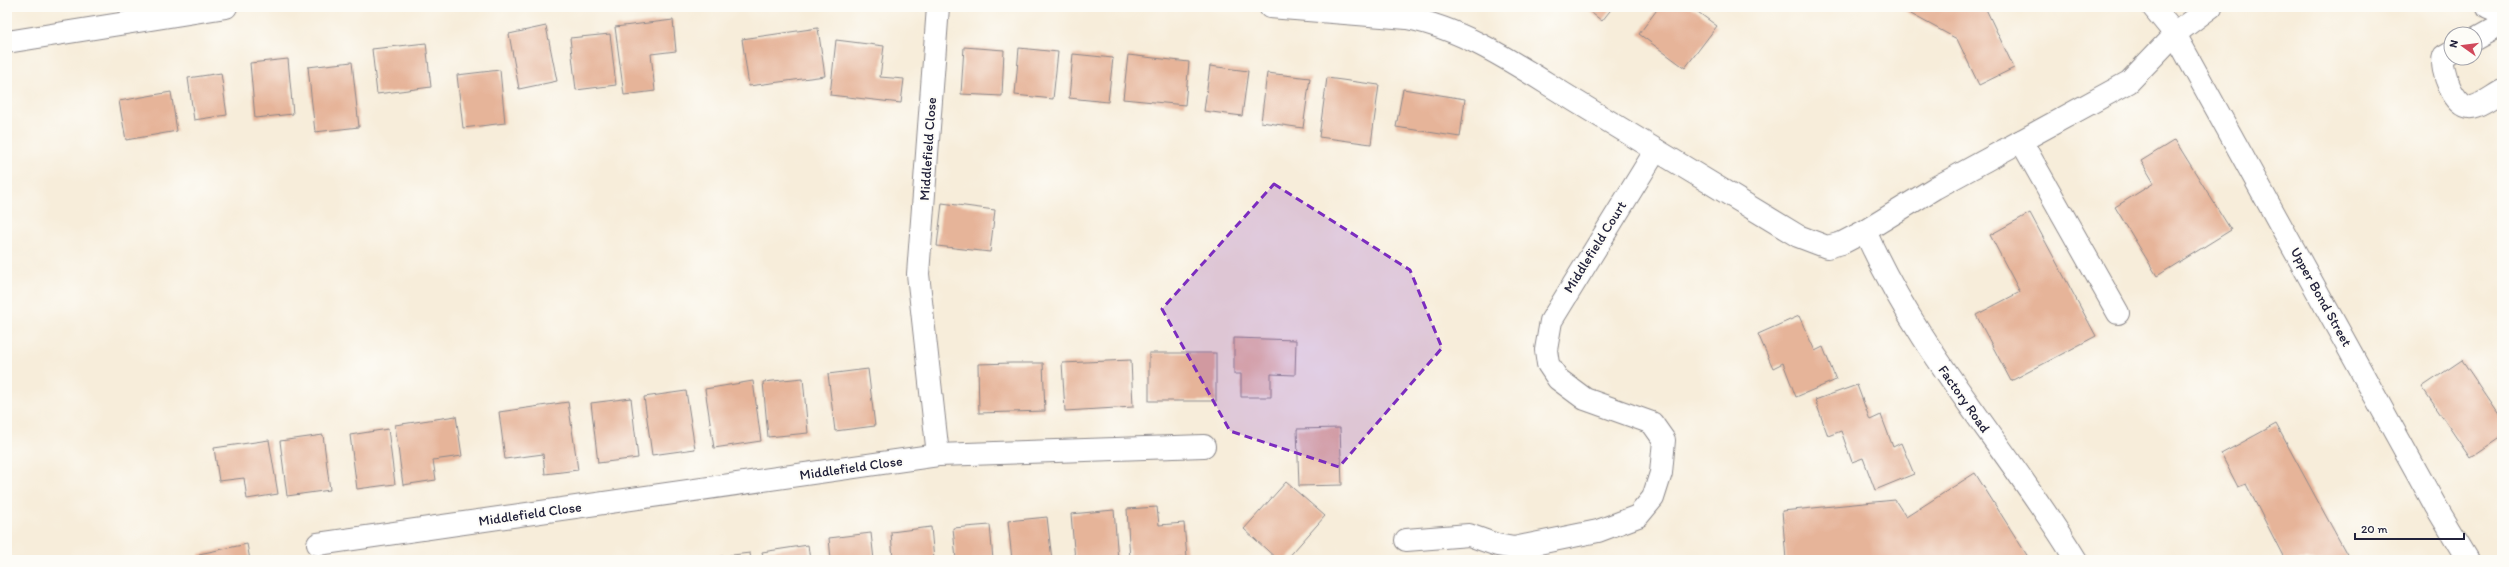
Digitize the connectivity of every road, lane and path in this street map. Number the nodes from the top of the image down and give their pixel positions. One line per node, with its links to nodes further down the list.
1 (226, 7): 11 (street)
2 (938, 7): 19 (street, Middlefield Close)
3 (1270, 7): 15 (street)
4 (2153, 7): 9 (street, Upper Bond Street)
5 (2211, 7): 9 (street)
6 (2488, 7): 7 (street)
7 (2502, 13)
8 (2502, 24): 10 (street)
9 (2175, 34): 14 (street); 23 (street, Upper Bond Street)
10 (2483, 35)
11 (7, 42)
12 (2443, 62): 13 (street)
13 (2502, 91)
14 (2021, 141): 16 (street); 17 (street)
15 (1656, 150): 16 (street); 20 (street, Middlefield Court)
16 (1865, 231): 22 (street, Factory Road)
17 (2118, 314)
18 (1204, 446): 19 (street)
19 (938, 455): 21 (street, Middlefield Close)
20 (1406, 540)
21 (318, 544)
22 (2076, 560)
23 (2468, 560)

